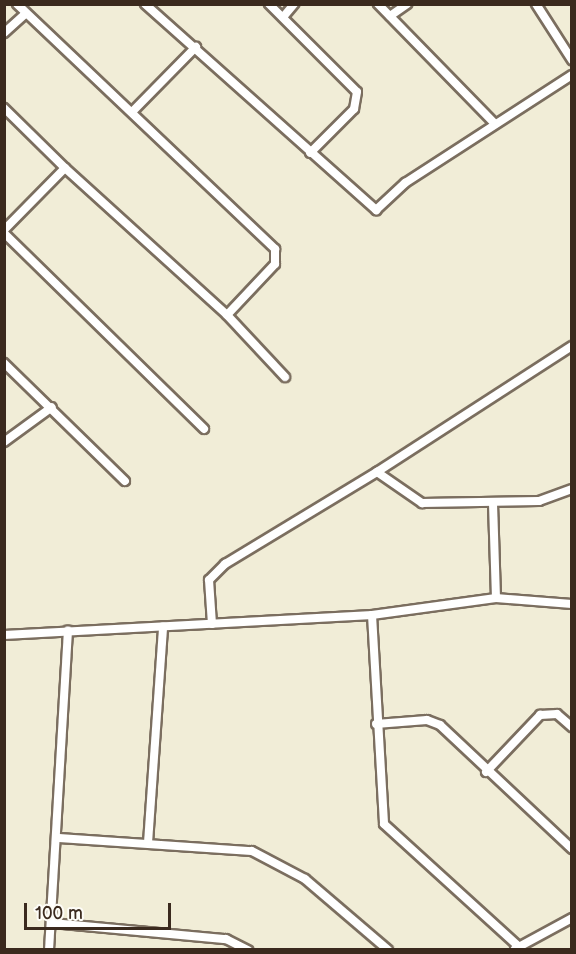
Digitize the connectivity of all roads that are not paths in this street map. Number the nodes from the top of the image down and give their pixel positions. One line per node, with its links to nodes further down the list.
1 (17, 4): 8 (street)
2 (145, 4): 12 (street)
3 (269, 4): 9 (street)
4 (294, 4): 9 (street)
5 (378, 4): 10 (street)
6 (407, 4): 10 (street)
7 (536, 4): 13 (street)
8 (26, 14): 11 (street); 16 (street)
9 (284, 16): 18 (street)
10 (390, 16): 17 (street)
11 (4, 33)
12 (196, 47): 16 (street); 18 (street)
13 (572, 60)
14 (572, 75): 17 (street)
15 (4, 108): 19 (street)
16 (133, 111): 21 (street)
17 (494, 123): 18 (street)
18 (310, 153)
19 (65, 168): 20 (street); 21 (street)
20 (4, 232): 26 (street)
21 (227, 315): 24 (street)
22 (572, 346): 28 (street)
23 (4, 363): 25 (street)
24 (285, 377)
25 (52, 407): 27 (street); 29 (street)
26 (204, 429)
27 (4, 442)
28 (377, 472): 31 (street); 35 (street)
29 (125, 481)
30 (572, 489): 31 (street)
31 (493, 503): 32 (street)
32 (496, 598): 33 (street); 34 (street)
33 (572, 604)
34 (372, 615): 35 (street); 39 (street)
35 (212, 624): 36 (street)
36 (163, 627): 37 (street); 43 (street)
37 (68, 631): 38 (street); 42 (street)
38 (4, 635)
39 (376, 724): 41 (street); 47 (street)
40 (572, 727): 41 (street)
41 (486, 772): 44 (street)
42 (59, 838): 43 (street); 46 (street)
43 (148, 843): 50 (street)
44 (572, 849)
45 (572, 918): 47 (street)
46 (52, 923): 48 (street); 49 (street)
47 (516, 948)
48 (50, 950)
49 (248, 950)
50 (388, 950)

